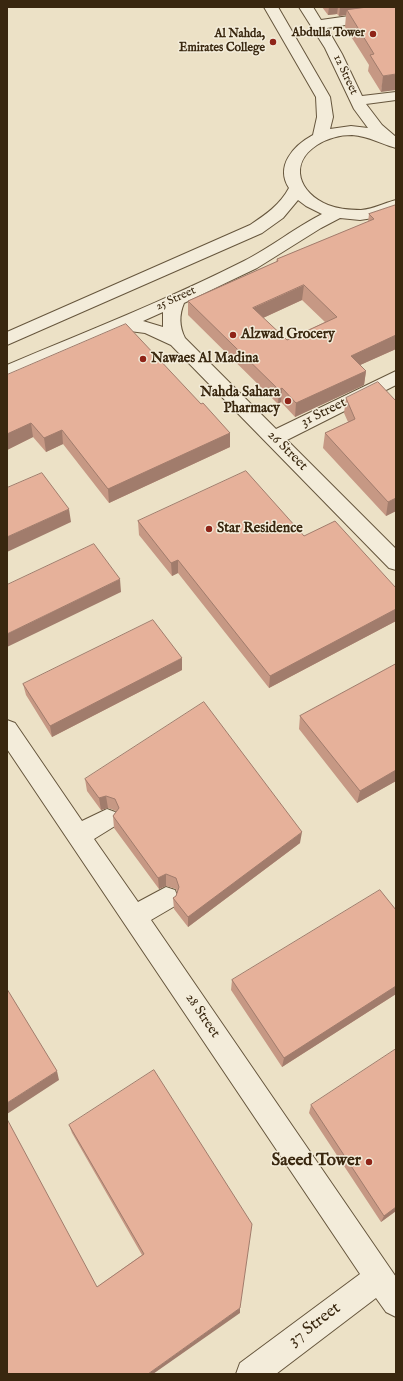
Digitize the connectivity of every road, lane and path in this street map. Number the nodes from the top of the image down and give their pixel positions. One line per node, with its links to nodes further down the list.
1 (271, 7): 7 (street)
2 (306, 7): 4 (street, 12 Street)
3 (370, 17): 4 (street)
4 (317, 25): 6 (street, 12 Street)
5 (396, 96): 6 (street)
6 (356, 101): 8 (street, 12 Street)
7 (320, 137): 8 (street); 9 (street)
8 (392, 141)
9 (297, 189): 11 (street); 14 (street)
10 (396, 204): 11 (street)
11 (338, 213): 12 (street, 25 Street)
12 (179, 297): 13 (street, 25 Street); 15 (street, 26 Street)
13 (120, 324): 15 (street, 26 Street); 16 (street, 25 Street)
14 (7, 339)
15 (177, 341): 18 (street, 26 Street)
16 (7, 372)
17 (396, 377): 18 (street, 31 Street)
18 (274, 438): 19 (street, 26 Street)
19 (396, 562)
20 (7, 730): 22 (street, 28 Street)
21 (107, 819): 22 (street)
22 (79, 835): 24 (street, 28 Street)
23 (166, 898): 24 (street)
24 (134, 917): 25 (street, 28 Street)
25 (379, 1277): 26 (street, 28 Street); 27 (street, 37 Street)
26 (396, 1302)
27 (251, 1374)

